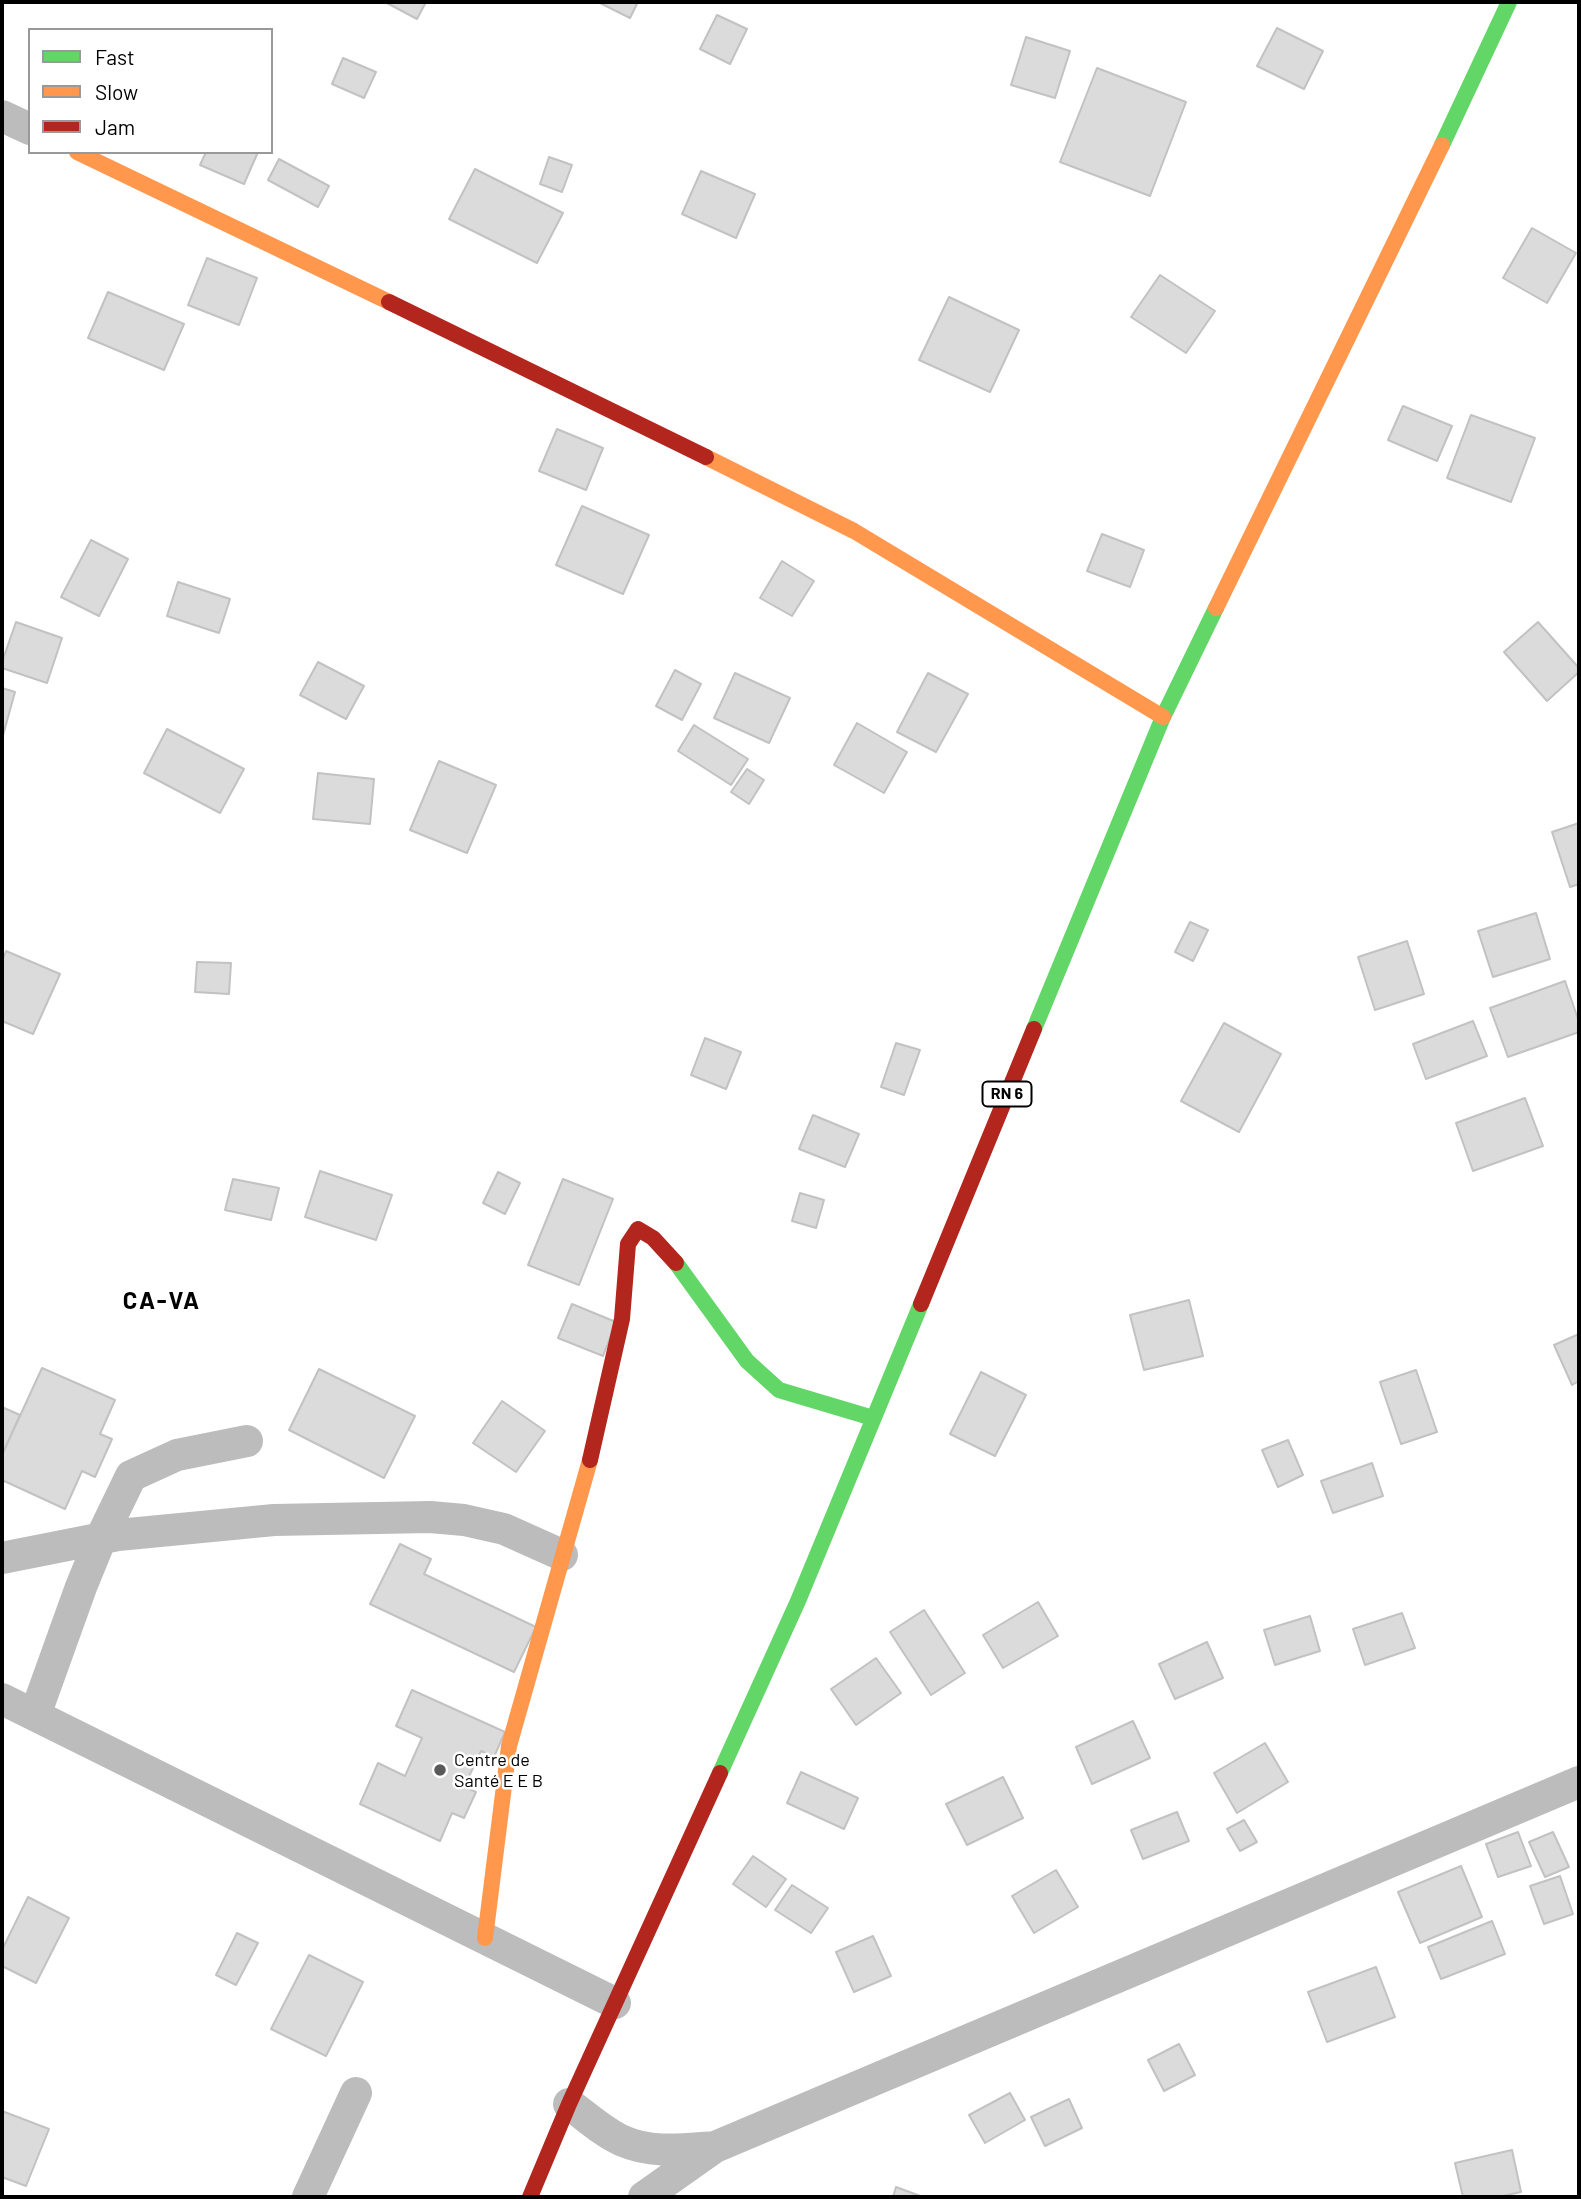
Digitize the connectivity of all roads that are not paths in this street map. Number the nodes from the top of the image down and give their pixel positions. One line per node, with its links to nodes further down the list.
1 (1509, 2): 5 (main road, RN 6)
2 (2, 116): 3 (street)
3 (28, 129)
4 (81, 154): 5 (main road)
5 (1163, 717): 6 (main road, RN 6)
6 (873, 1418): 9 (main road); 15 (main road, RN 6)
7 (247, 1441): 8 (street)
8 (102, 1538): 9 (street); 10 (street); 12 (street)
9 (562, 1555): 14 (main road)
10 (2, 1558)
11 (2, 1699): 12 (street)
12 (35, 1715): 14 (street)
13 (1579, 1782): 18 (street)
14 (485, 1938): 15 (street)
15 (615, 2003): 17 (main road, RN 6)
16 (356, 2093): 19 (street)
17 (569, 2104): 18 (street); 20 (main road, RN 6)
18 (715, 2147): 21 (street)
19 (308, 2197)
20 (530, 2197)
21 (644, 2197)

